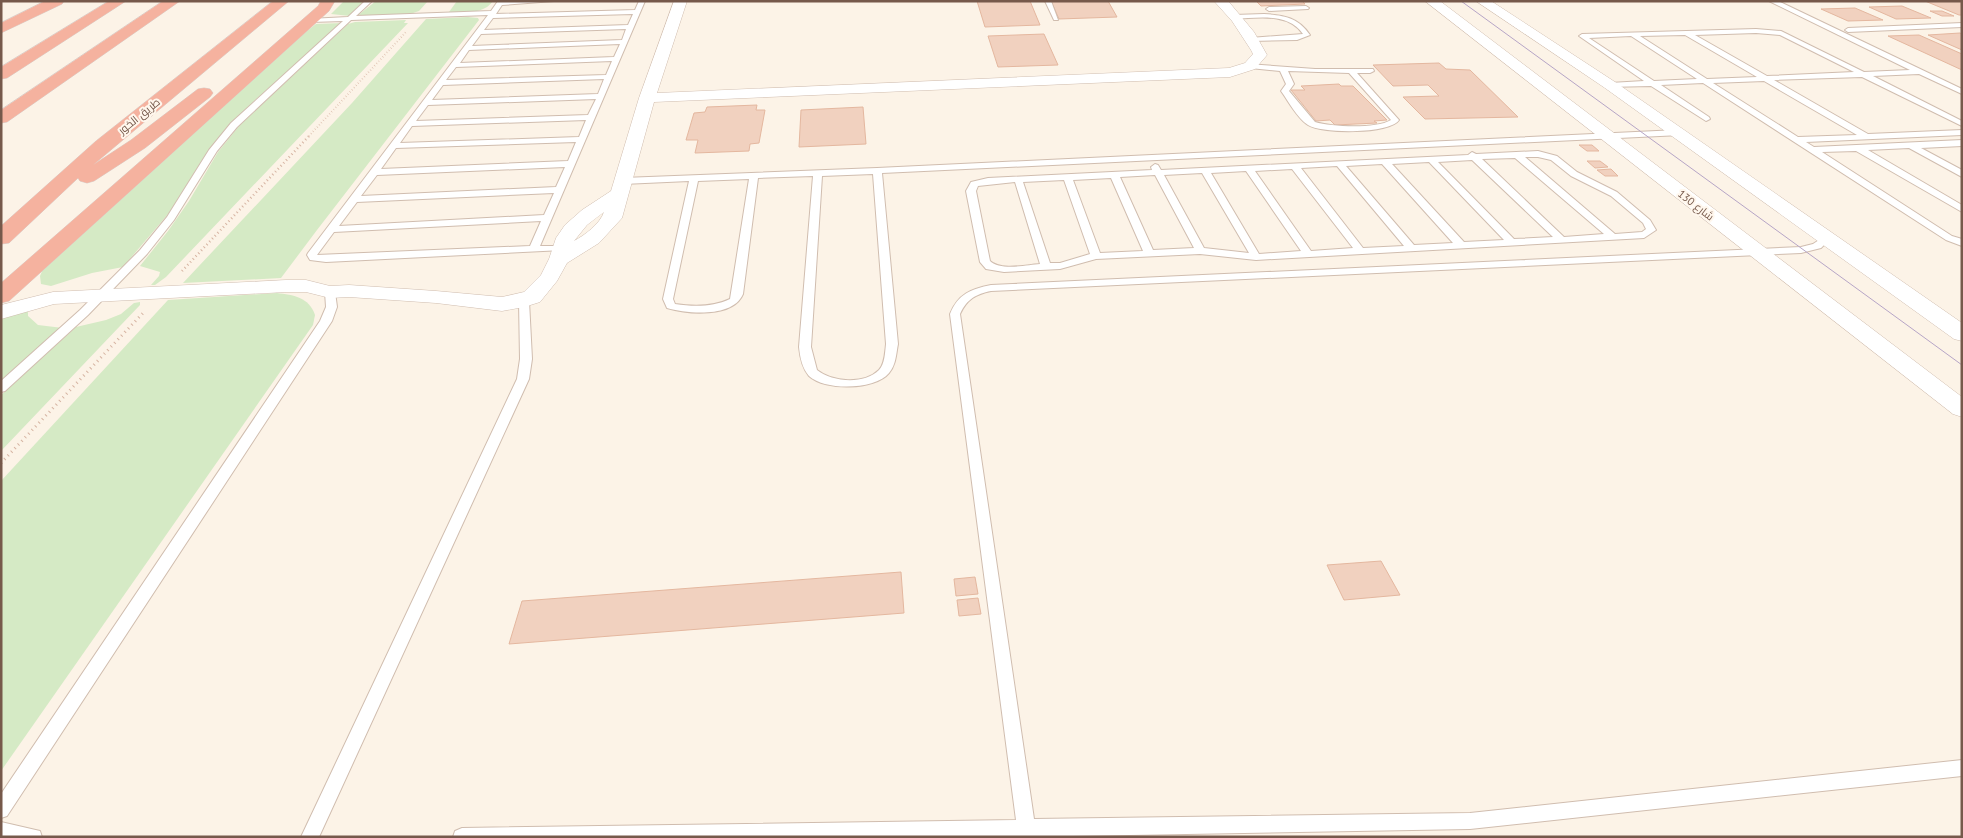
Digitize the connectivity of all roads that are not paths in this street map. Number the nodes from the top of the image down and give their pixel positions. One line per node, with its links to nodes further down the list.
1 (57, 1): 26 (highway)
2 (119, 1): 28 (highway)
3 (173, 1): 57 (highway)
4 (282, 1): 96 (highway, طريق الخور)
5 (320, 1): 96 (highway)
6 (328, 1): 23 (highway)
7 (551, 1): 15 (lane)
8 (642, 1): 19 (lane)
9 (681, 1): 54 (street)
10 (1048, 1): 22 (lane)
11 (1431, 1): 63 (street, شارع 130)
12 (1482, 1): 51 (street)
13 (1772, 1): 42 (lane)
14 (368, 2): 21 (lane)
15 (502, 2): 20 (lane)
16 (1800, 6): 27 (lane)
17 (1226, 7): 18 (lane); 32 (street); 32 (lane)
18 (1306, 8)
19 (636, 12): 20 (lane); 25 (lane)
20 (492, 15): 21 (lane); 29 (lane)
21 (350, 19): 23 (lane); 121 (lane)
22 (1056, 19)
23 (311, 20): 118 (highway)
24 (1962, 25): 27 (lane)
25 (630, 27): 29 (lane); 33 (lane)
26 (1, 29)
27 (1848, 30): 50 (lane)
28 (68, 32): 36 (highway); 43 (highway)
29 (479, 32): 34 (lane)
30 (1687, 33): 31 (lane); 44 (lane); 46 (lane)
31 (1632, 34): 47 (lane); 49 (lane)
32 (1252, 39): 38 (street)
33 (623, 42): 34 (lane); 35 (lane)
34 (467, 48): 37 (lane)
35 (616, 59): 37 (lane); 45 (lane)
36 (1, 63)
37 (454, 65): 48 (lane)
38 (1250, 66): 39 (lane); 54 (street)
39 (1284, 69): 40 (lane); 40 (lane)
40 (1352, 71): 41 (lane)
41 (1370, 71)
42 (1918, 72): 44 (lane); 52 (lane)
43 (1, 74)
44 (1863, 74): 46 (lane); 60 (lane)
45 (608, 77): 48 (lane); 53 (lane)
46 (1765, 78): 47 (lane); 64 (lane)
47 (1706, 81): 49 (lane); 66 (lane)
48 (440, 83): 55 (lane)
49 (1649, 83): 51 (lane); 58 (lane)
50 (1962, 83)
51 (1610, 85): 62 (street)
52 (1962, 92)
53 (600, 96): 55 (lane); 56 (lane)
54 (647, 98): 93 (street)
55 (424, 103): 59 (lane)
56 (591, 116): 59 (lane); 65 (lane)
57 (1, 118)
58 (1706, 119)
59 (410, 124): 70 (lane)
60 (1962, 124)
61 (1962, 132): 64 (lane)
62 (1678, 133): 63 (lane); 103 (street)
63 (1606, 136): 67 (lane); 111 (street, شارع 130)
64 (1867, 137): 66 (lane)
65 (581, 140): 70 (lane); 78 (lane)
66 (1797, 140): 72 (lane)
67 (1459, 143): 74 (lane); 75 (lane)
68 (1961, 144): 69 (lane)
69 (1910, 145): 71 (lane); 87 (lane)
70 (393, 146): 84 (lane)
71 (1858, 148): 72 (lane); 97 (lane)
72 (1813, 150): 106 (lane)
73 (1517, 155): 75 (lane); 100 (lane); 100 (lane)
74 (1149, 157): 82 (lane); 85 (lane)
75 (1474, 157): 76 (lane); 102 (lane)
76 (1431, 159): 77 (lane); 104 (lane)
77 (1385, 162): 79 (lane); 105 (lane)
78 (570, 164): 84 (lane); 94 (lane)
79 (1340, 164): 80 (lane); 107 (lane)
80 (1295, 166): 81 (lane); 110 (lane)
81 (1249, 169): 83 (lane); 114 (lane)
82 (877, 171): 86 (lane); 86 (lane)
83 (1206, 171): 85 (lane); 116 (lane)
84 (374, 172): 95 (lane)
85 (1159, 173): 89 (lane); 109 (lane)
86 (818, 174): 88 (lane)
87 (1962, 174)
88 (754, 176): 91 (lane); 91 (lane)
89 (1114, 176): 90 (lane); 113 (lane)
90 (1068, 178): 92 (lane); 115 (lane)
91 (694, 179): 93 (lane)
92 (1018, 179): 117 (lane); 117 (lane)
93 (620, 188): 112 (street)
94 (559, 190): 95 (lane); 98 (lane)
95 (353, 199): 99 (lane)
96 (40, 204): 101 (highway, طريق الخور)
97 (1962, 210)
98 (547, 218): 99 (lane); 108 (lane)
99 (332, 228): 108 (lane)
100 (1612, 236): 102 (lane)
101 (1, 238)
102 (1561, 239): 104 (lane)
103 (1825, 239): 111 (lane); 125 (street)
104 (1511, 242): 105 (lane)
105 (1460, 244): 107 (lane)
106 (1962, 244)
107 (1410, 247): 110 (lane)
108 (534, 249): 112 (lane)
109 (1200, 251): 113 (lane); 116 (lane)
110 (1360, 251): 114 (lane)
111 (1755, 251): 127 (street, شارع 130); 130 (lane)
112 (559, 253): 123 (street)
113 (1149, 253): 115 (lane)
114 (1308, 254): 116 (lane)
115 (1096, 256): 117 (lane)
116 (1256, 257)
117 (1046, 267)
118 (24, 276): 120 (highway); 122 (street)
119 (330, 292): 121 (street); 123 (street); 129 (lane)
120 (1, 296)
121 (101, 296): 122 (street); 126 (lane)
122 (54, 298): 124 (street)
123 (524, 301): 133 (lane)
124 (1, 312)
125 (1962, 334)
126 (1, 388)
127 (1962, 409)
128 (1962, 768): 130 (lane)
129 (1, 810)
130 (1026, 828): 135 (lane)
131 (1, 830): 132 (lane)
132 (33, 837)
133 (310, 837)
134 (462, 837): 135 (lane)
135 (482, 837)

